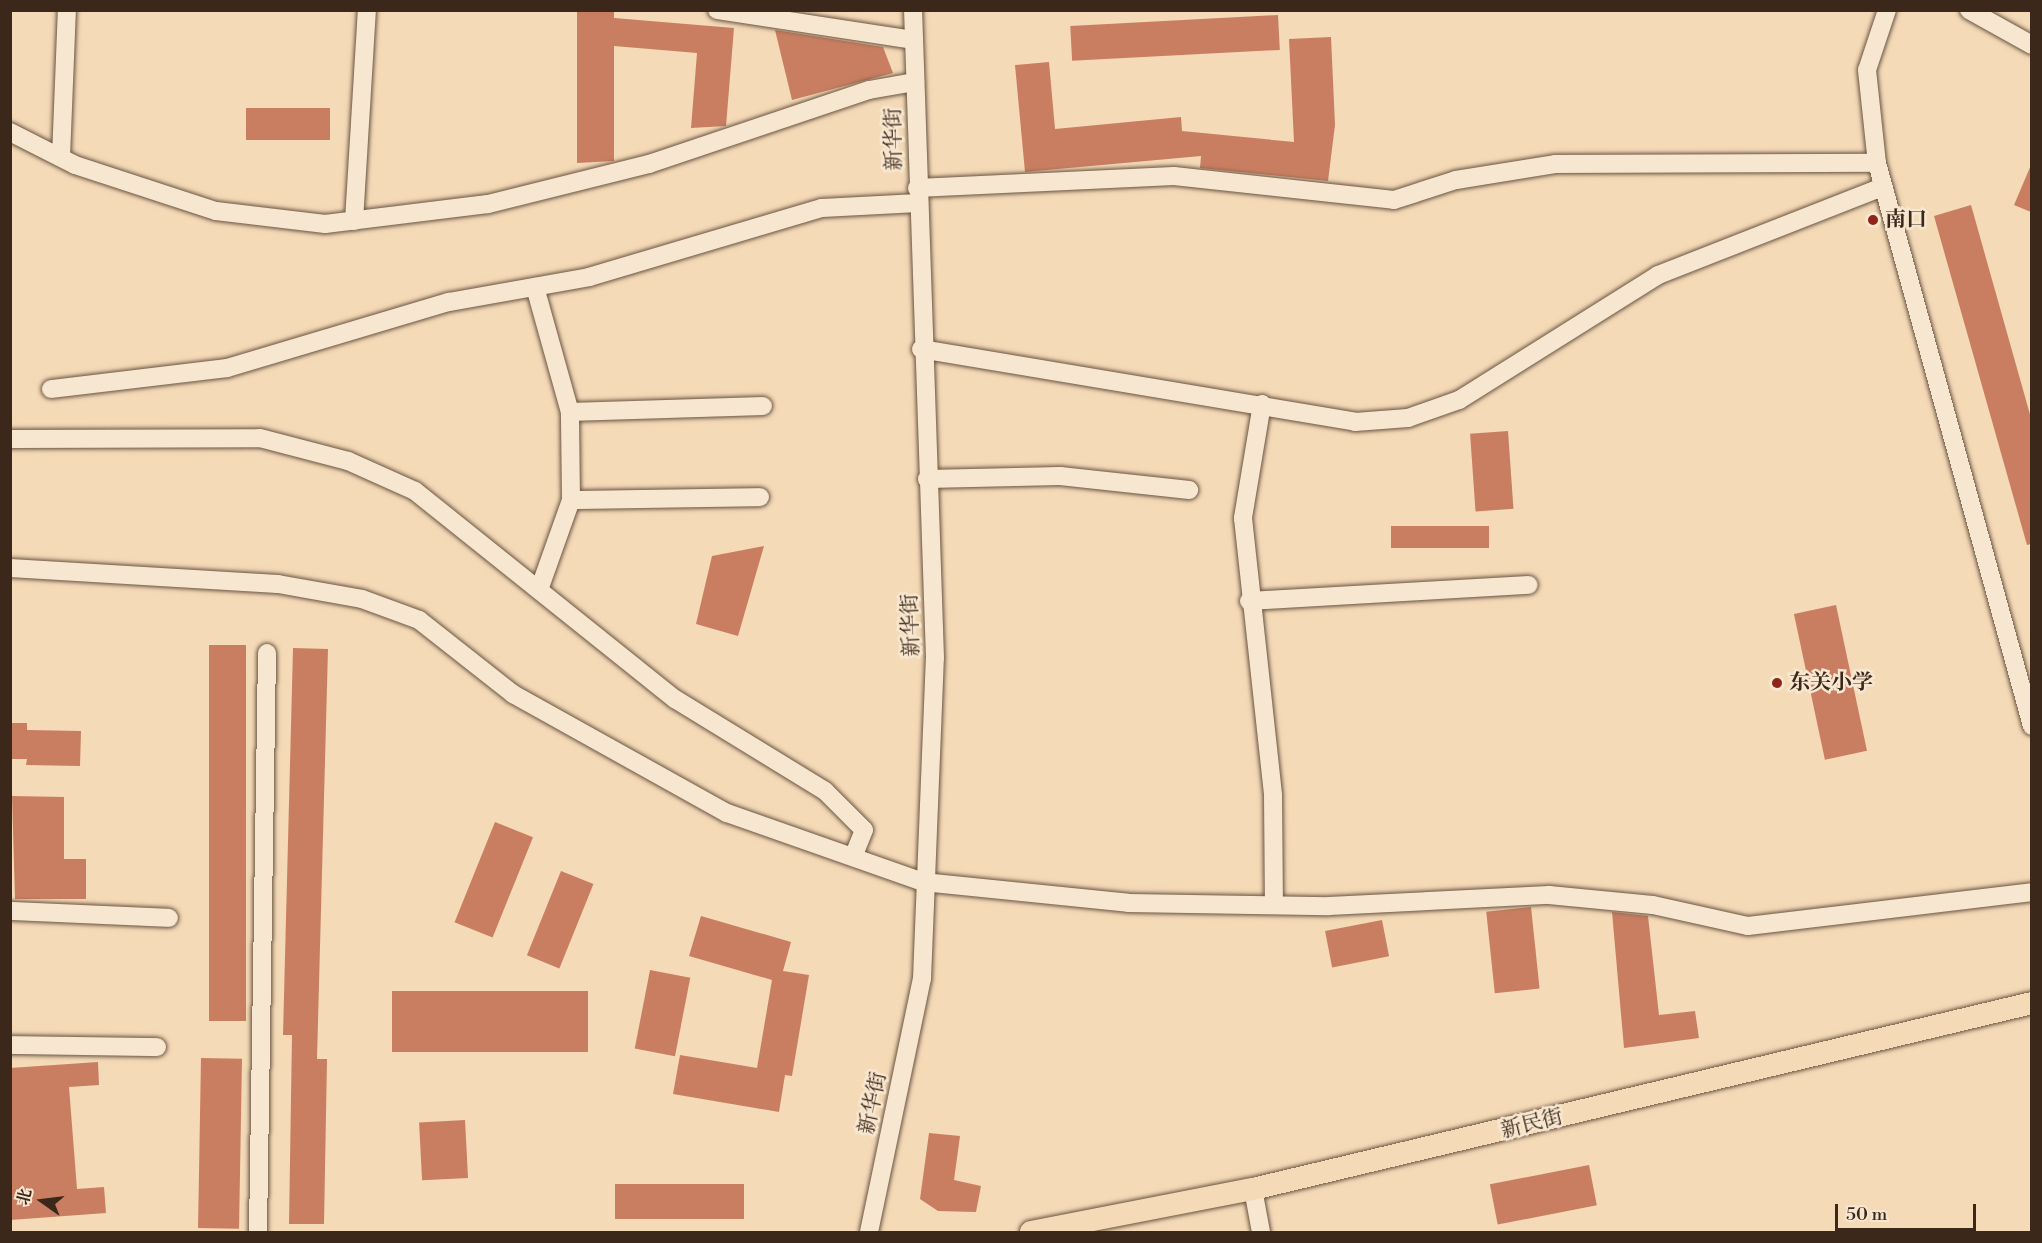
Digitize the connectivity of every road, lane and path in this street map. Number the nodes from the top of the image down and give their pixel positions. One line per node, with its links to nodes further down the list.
1 (67, 10): 11 (street)
2 (367, 10): 15 (street)
3 (717, 10): 7 (street)
4 (913, 10): 7 (street, 新华街)
5 (1887, 10): 12 (street)
6 (1969, 10): 8 (street)
7 (914, 40): 9 (street, 新华街)
8 (2031, 45)
9 (915, 82): 14 (street, 新华街); 15 (street)
10 (10, 132): 11 (street)
11 (61, 157): 15 (street)
12 (1877, 163): 13 (street); 14 (street)
13 (1883, 187): 19 (street); 32 (street)
14 (918, 196): 16 (street); 17 (street, 新华街)
15 (354, 221)
16 (535, 287): 18 (street); 21 (street)
17 (921, 350): 19 (street); 23 (street, 新华街)
18 (51, 389)
19 (1262, 404): 30 (street)
20 (763, 406): 21 (street)
21 (570, 412): 26 (street)
22 (10, 439): 29 (street)
23 (927, 479): 24 (street); 34 (street, 新华街)
24 (1189, 490)
25 (760, 497): 26 (street)
26 (571, 500): 29 (street)
27 (10, 568): 33 (street)
28 (1529, 585): 30 (street)
29 (539, 590): 33 (street)
30 (1249, 602): 36 (street)
31 (267, 652): 43 (street)
32 (2031, 726)
33 (853, 857): 34 (street)
34 (923, 882): 36 (street); 44 (street, 新华街)
35 (2031, 892): 36 (street)
36 (1274, 905)
37 (10, 911): 38 (street)
38 (170, 918)
39 (2031, 1003): 42 (main road, 新民街)
40 (10, 1045): 41 (street)
41 (157, 1047)
42 (1253, 1189): 45 (main road, 新民街); 46 (street)
43 (258, 1233)
44 (869, 1233)
45 (1031, 1233)
46 (1261, 1233)

